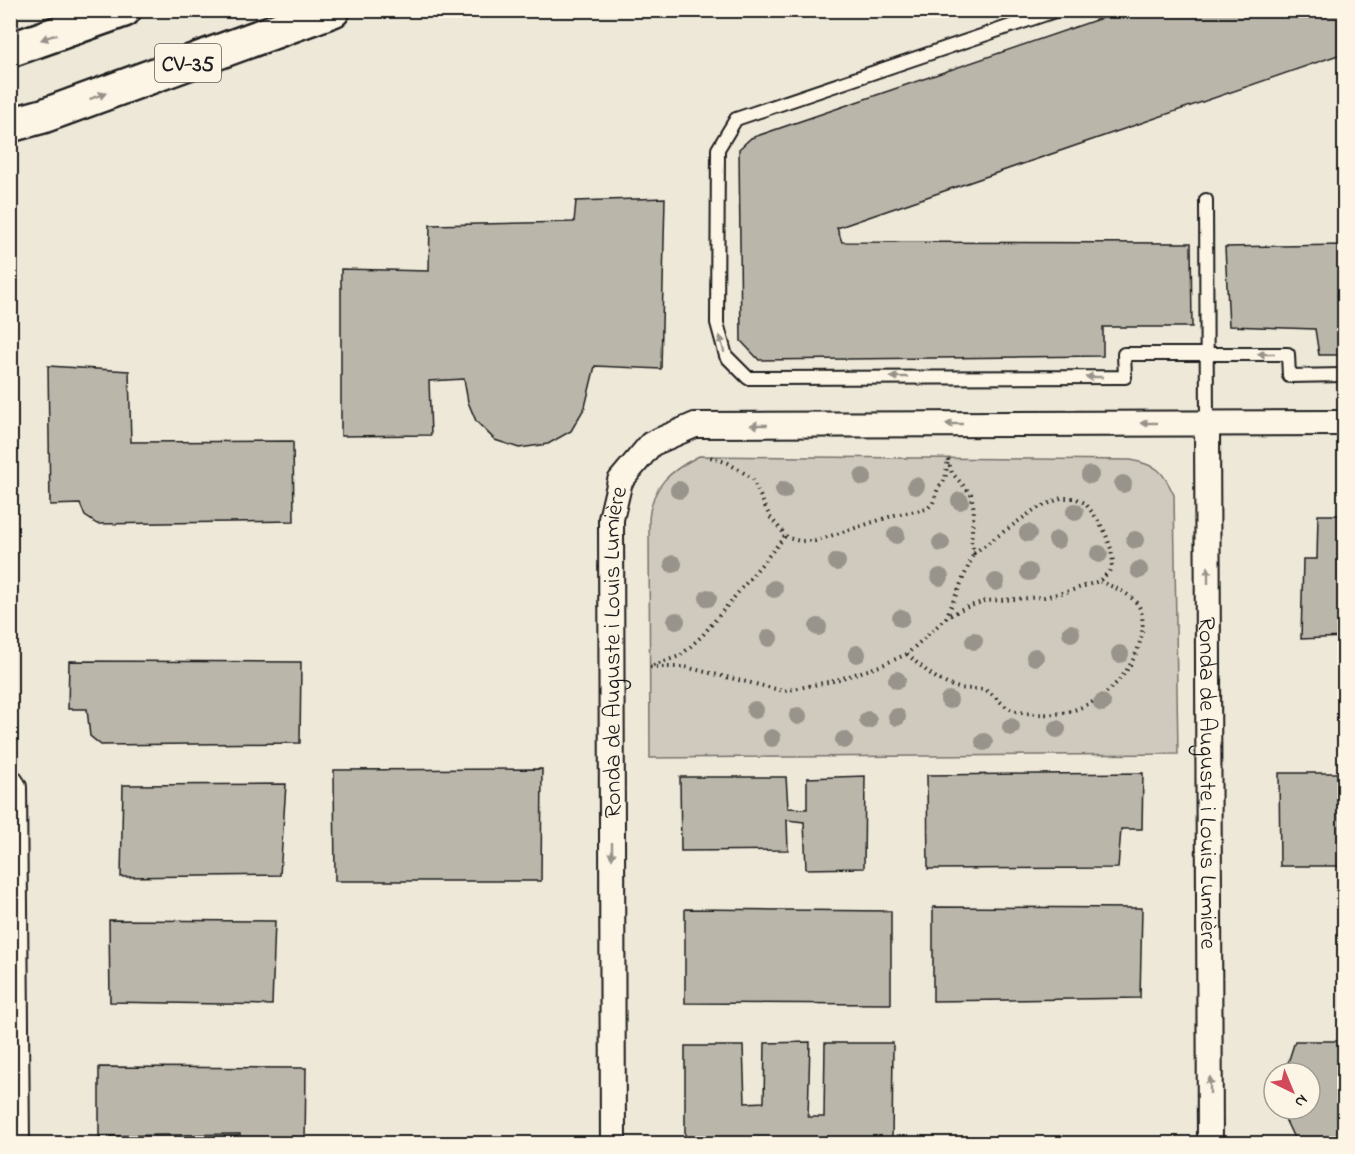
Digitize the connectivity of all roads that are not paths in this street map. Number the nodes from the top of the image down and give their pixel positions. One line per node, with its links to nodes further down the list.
1 (124, 10): 4 (highway, one-way to 4)
2 (333, 10): 5 (highway, CV-35, one-way to 2)
3 (1058, 10): 9 (lane, one-way to 3)
4 (10, 50)
5 (43, 116): 6 (highway, CV-35); 7 (highway)
6 (10, 125)
7 (10, 136)
8 (1206, 201): 9 (lane)
9 (1207, 354): 10 (lane, one-way to 9); 11 (lane)
10 (1344, 375)
11 (1207, 423): 12 (street, Ronda de Auguste i Louis Lumière); 15 (street, Ronda de Auguste i Louis Lumière, one-way to 15); 16 (street, Ronda de Auguste i Louis Lumière, one-way to 11)
12 (1344, 423)
13 (10, 781): 14 (street)
14 (17, 1143)
15 (613, 1143)
16 (1210, 1143)

